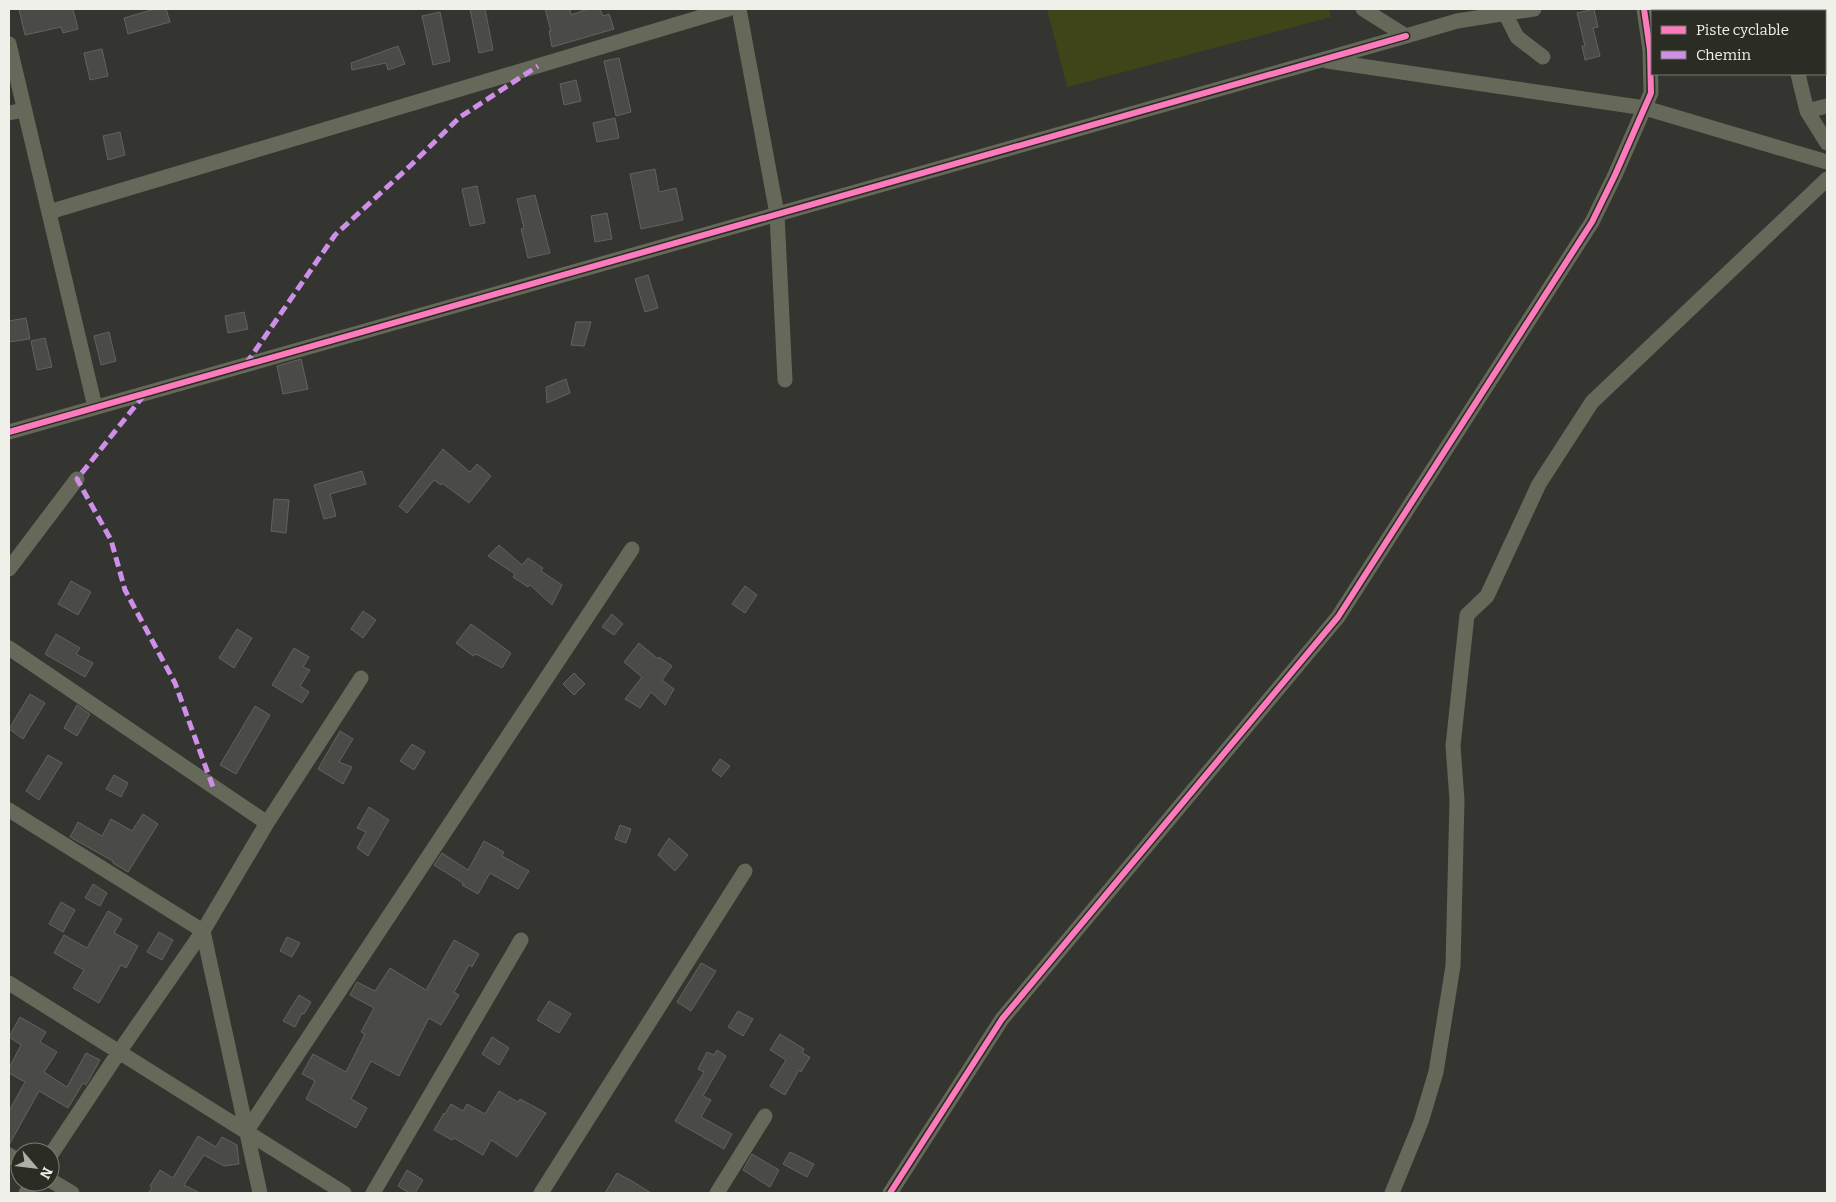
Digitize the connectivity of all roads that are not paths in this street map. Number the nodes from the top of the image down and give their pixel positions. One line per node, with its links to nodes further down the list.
1 (728, 9): 20 (street)
2 (739, 9): 21 (street)
3 (1363, 9): 7 (street)
4 (1534, 9): 6 (street)
5 (1644, 9): 13 (street)
6 (1504, 11): 7 (street); 9 (street)
7 (1406, 36): 10 (street)
8 (9, 44): 14 (street)
9 (1543, 57)
10 (1322, 60): 13 (street); 21 (street)
11 (1798, 75): 15 (street)
12 (1827, 106): 15 (street)
13 (1645, 108): 18 (street); 47 (street)
14 (24, 110): 16 (street); 20 (street)
15 (1807, 111): 17 (street)
16 (9, 113)
17 (1827, 143)
18 (1827, 162)
19 (1827, 179): 48 (street)
20 (48, 212): 23 (street)
21 (777, 214): 22 (street); 23 (street)
22 (786, 380)
23 (95, 407): 24 (street)
24 (9, 432)
25 (77, 479): 27 (street)
26 (632, 549): 38 (street)
27 (9, 569)
28 (9, 648): 31 (street)
29 (361, 678): 31 (street)
30 (9, 810): 33 (street)
31 (267, 823): 33 (street)
32 (745, 871): 45 (street)
33 (203, 930): 36 (street); 38 (street)
34 (521, 940): 44 (street)
35 (9, 983): 36 (street)
36 (119, 1052): 38 (street); 39 (street)
37 (765, 1116): 46 (street)
38 (246, 1132): 42 (street); 43 (street)
39 (59, 1142)
40 (60, 1186): 41 (street)
41 (72, 1193)
42 (260, 1193)
43 (344, 1193)
44 (373, 1193)
45 (541, 1193)
46 (717, 1193)
47 (890, 1193)
48 (1392, 1193)

